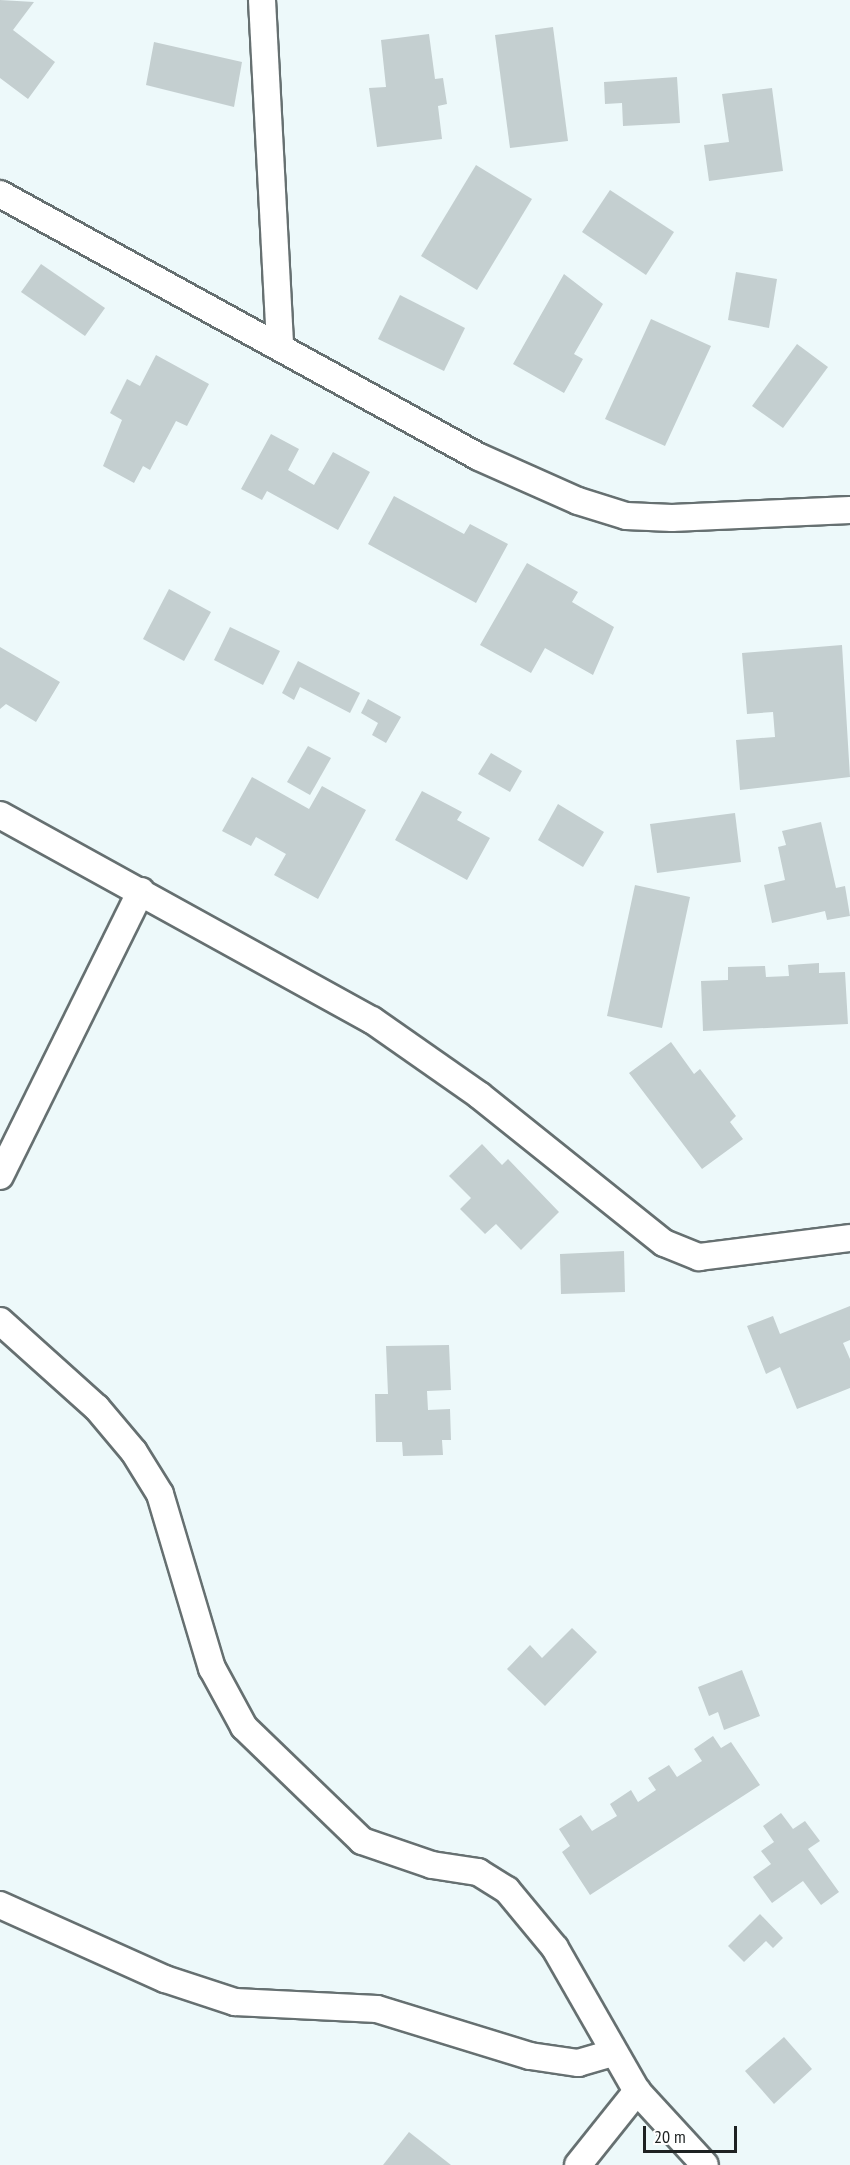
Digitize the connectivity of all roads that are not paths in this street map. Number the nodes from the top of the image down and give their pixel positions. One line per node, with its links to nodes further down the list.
1 (262, 0): 3 (street)
2 (0, 194): 3 (street)
3 (280, 346): 4 (street)
4 (850, 510)
5 (0, 815): 6 (street)
6 (141, 891): 7 (street); 8 (street)
7 (0, 1176)
8 (850, 1238)
9 (0, 1321): 11 (street)
10 (0, 1905): 11 (street)
11 (612, 2053): 12 (street)
12 (637, 2091): 13 (street); 14 (street)
13 (578, 2165)
14 (705, 2165)

